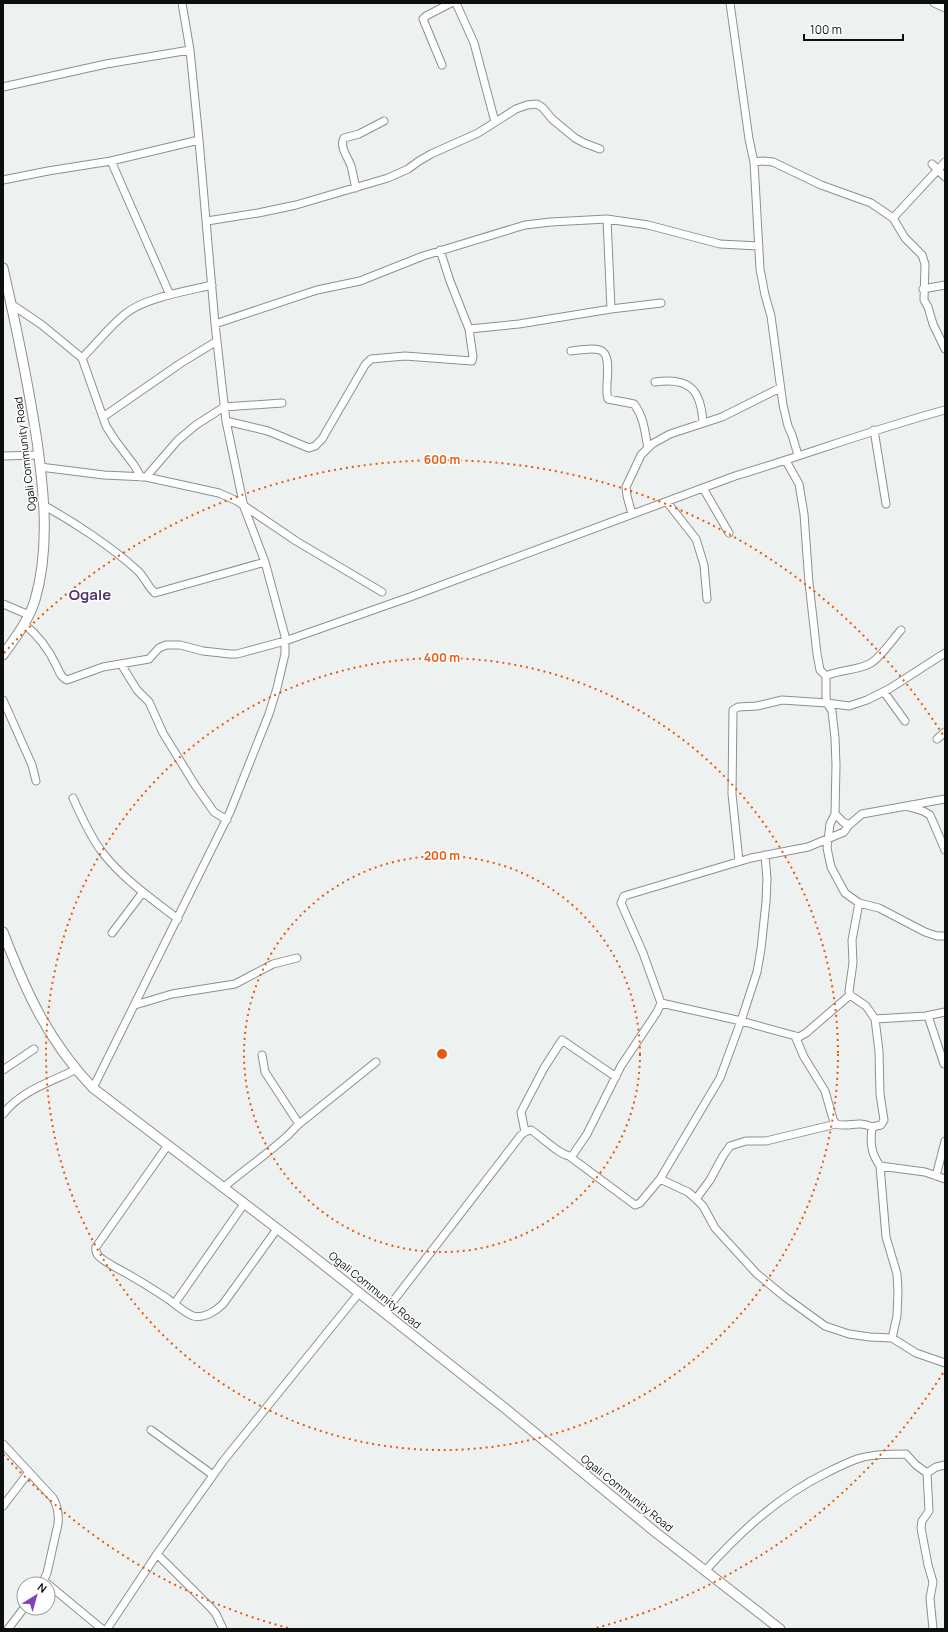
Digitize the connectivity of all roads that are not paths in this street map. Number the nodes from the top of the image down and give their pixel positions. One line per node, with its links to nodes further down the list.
1 (182, 3): 7 (street)
2 (451, 3): 8 (street)
3 (456, 3): 11 (street)
4 (730, 3): 15 (street)
5 (934, 3): 6 (street)
6 (945, 8)
7 (190, 50): 9 (street); 12 (street)
8 (442, 65)
9 (3, 87)
10 (384, 121): 21 (street)
11 (495, 122): 13 (street); 21 (street)
12 (199, 140): 14 (street); 24 (street)
13 (600, 149)
14 (111, 161): 20 (street); 31 (street)
15 (754, 162): 22 (street); 25 (street)
16 (945, 162): 18 (street)
17 (932, 164): 18 (street)
18 (938, 169): 19 (street); 22 (street)
19 (945, 177)
20 (3, 180)
21 (356, 188): 24 (street)
22 (893, 218): 30 (street)
23 (607, 220): 25 (street); 26 (street); 34 (street)
24 (207, 221): 28 (street)
25 (759, 246): 42 (street)
26 (440, 250): 35 (street); 36 (street)
27 (3, 268): 33 (street, Ogali Community Road)
28 (212, 285): 31 (street); 35 (street)
29 (945, 285): 30 (street)
30 (923, 290): 38 (street)
31 (170, 295): 40 (street)
32 (661, 302): 34 (street)
33 (11, 304): 40 (street); 51 (street, Ogali Community Road)
34 (611, 309): 36 (street)
35 (215, 324): 37 (street)
36 (469, 329): 47 (street)
37 (217, 341): 44 (street); 46 (street)
38 (945, 349)
39 (571, 351): 50 (street)
40 (82, 358): 46 (street)
41 (655, 382): 48 (street)
42 (780, 388): 48 (street); 52 (street)
43 (282, 403): 44 (street)
44 (224, 407): 47 (street); 56 (street)
45 (945, 410): 49 (street)
46 (103, 417): 56 (street)
47 (226, 421): 61 (street)
48 (703, 423): 50 (street)
49 (874, 430): 52 (street); 59 (street)
50 (648, 448): 62 (street)
51 (39, 454): 53 (street); 55 (street, Ogali Community Road)
52 (798, 455): 54 (street)
53 (3, 456)
54 (786, 461): 57 (street); 75 (street)
55 (40, 467): 56 (street); 60 (street, Ogali Community Road)
56 (144, 477): 61 (street)
57 (703, 488): 58 (street); 63 (street)
58 (667, 502): 62 (street); 66 (street)
59 (886, 504)
60 (43, 505): 64 (street); 68 (street, Ogali Community Road)
61 (244, 507): 64 (street); 65 (street)
62 (632, 514): 71 (street)
63 (729, 533)
64 (265, 562): 71 (street)
65 (382, 592)
66 (707, 599)
67 (3, 604): 68 (street)
68 (29, 615): 69 (street, Ogali Community Road)
69 (24, 624): 73 (street, Ogali Community Road); 74 (street)
70 (901, 630): 75 (street)
71 (286, 640): 74 (street); 87 (street)
72 (945, 654): 76 (street)
73 (3, 655)
74 (121, 664): 87 (street)
75 (826, 676): 78 (street)
76 (884, 692): 78 (street); 79 (street)
77 (3, 700): 82 (street)
78 (827, 703): 86 (street); 92 (street)
79 (905, 721)
80 (945, 732): 81 (street)
81 (937, 739)
82 (36, 781)
83 (73, 798): 93 (street)
84 (945, 799): 85 (street)
85 (905, 806): 88 (street); 90 (street)
86 (835, 814): 88 (street); 89 (street)
87 (227, 820): 95 (street)
88 (849, 825): 89 (street)
89 (827, 839): 91 (street); 94 (street)
90 (945, 850)
91 (765, 855): 92 (street); 106 (street)
92 (739, 861): 101 (street)
93 (143, 892): 95 (street); 97 (street)
94 (859, 903): 98 (street); 100 (street)
95 (178, 919): 102 (street)
96 (3, 932): 113 (street, Ogali Community Road)
97 (112, 933)
98 (945, 936)
99 (297, 958): 102 (street)
100 (850, 995): 105 (street); 107 (street)
101 (661, 1003): 106 (street); 114 (street)
102 (135, 1005): 115 (street)
103 (945, 1012): 104 (street)
104 (928, 1016): 105 (street); 111 (street)
105 (875, 1020): 119 (street)
106 (741, 1021): 107 (street); 126 (street)
107 (795, 1036): 118 (street)
108 (34, 1050): 112 (street)
109 (262, 1055): 117 (street)
110 (376, 1062): 117 (street)
111 (944, 1064)
112 (3, 1070)
113 (75, 1070): 115 (street, Ogali Community Road); 116 (street)
114 (616, 1077): 120 (street); 123 (street)
115 (93, 1088): 122 (street, Ogali Community Road)
116 (3, 1114)
117 (299, 1124): 128 (street)
118 (836, 1124): 119 (street); 129 (street)
119 (872, 1127): 124 (street)
120 (525, 1132): 123 (street); 134 (street)
121 (945, 1141): 125 (street)
122 (168, 1145): 128 (street, Ogali Community Road); 133 (street)
123 (569, 1156): 126 (street)
124 (880, 1166): 125 (street); 135 (street)
125 (936, 1176): 127 (street)
126 (660, 1179): 129 (street)
127 (945, 1179)
128 (223, 1188): 130 (street, Ogali Community Road)
129 (696, 1199): 135 (street)
130 (244, 1204): 131 (street, Ogali Community Road); 133 (street)
131 (277, 1229): 132 (street, Ogali Community Road); 133 (street)
132 (359, 1293): 134 (street, Ogali Community Road); 142 (street)
133 (175, 1303)
134 (384, 1313): 145 (street, Ogali Community Road)
135 (892, 1338): 136 (street)
136 (945, 1363)
137 (151, 1430): 142 (street)
138 (3, 1444): 140 (street)
139 (945, 1464): 141 (street)
140 (29, 1472): 143 (street); 146 (street)
141 (927, 1473): 145 (street); 154 (street)
142 (213, 1475): 144 (street)
143 (3, 1506)
144 (157, 1554): 151 (street); 152 (street)
145 (705, 1570): 153 (street, Ogali Community Road)
146 (45, 1576)
147 (56, 1592): 150 (street)
148 (18, 1616): 149 (street)
149 (8, 1629)
150 (102, 1629)
151 (107, 1629)
152 (223, 1629)
153 (780, 1629)
154 (933, 1629)

